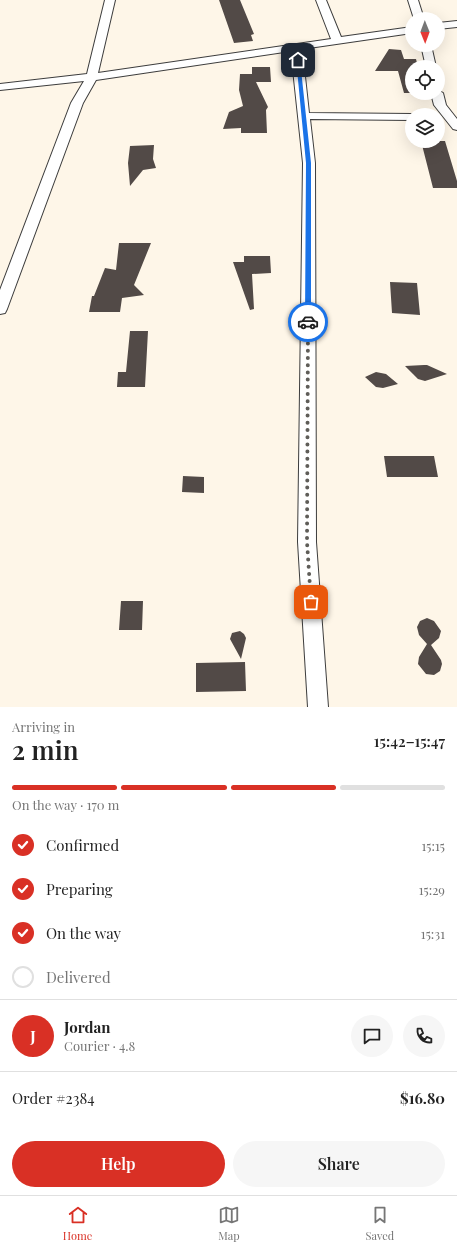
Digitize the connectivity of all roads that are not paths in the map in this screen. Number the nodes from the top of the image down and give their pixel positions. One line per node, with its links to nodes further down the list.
1 (110, 0): 10 (street)
2 (321, 0): 8 (street)
3 (413, 0): 4 (street)
4 (417, 12)
5 (457, 24): 6 (street)
6 (445, 25)
7 (405, 31): 8 (street)
8 (337, 40): 9 (street)
9 (296, 46): 10 (street); 13 (street)
10 (92, 77): 11 (street); 17 (street)
11 (0, 87)
12 (439, 100): 15 (street)
13 (304, 116): 14 (street); 18 (street)
14 (405, 117)
15 (448, 117): 16 (street)
16 (457, 127)
17 (0, 309)
18 (318, 707)

